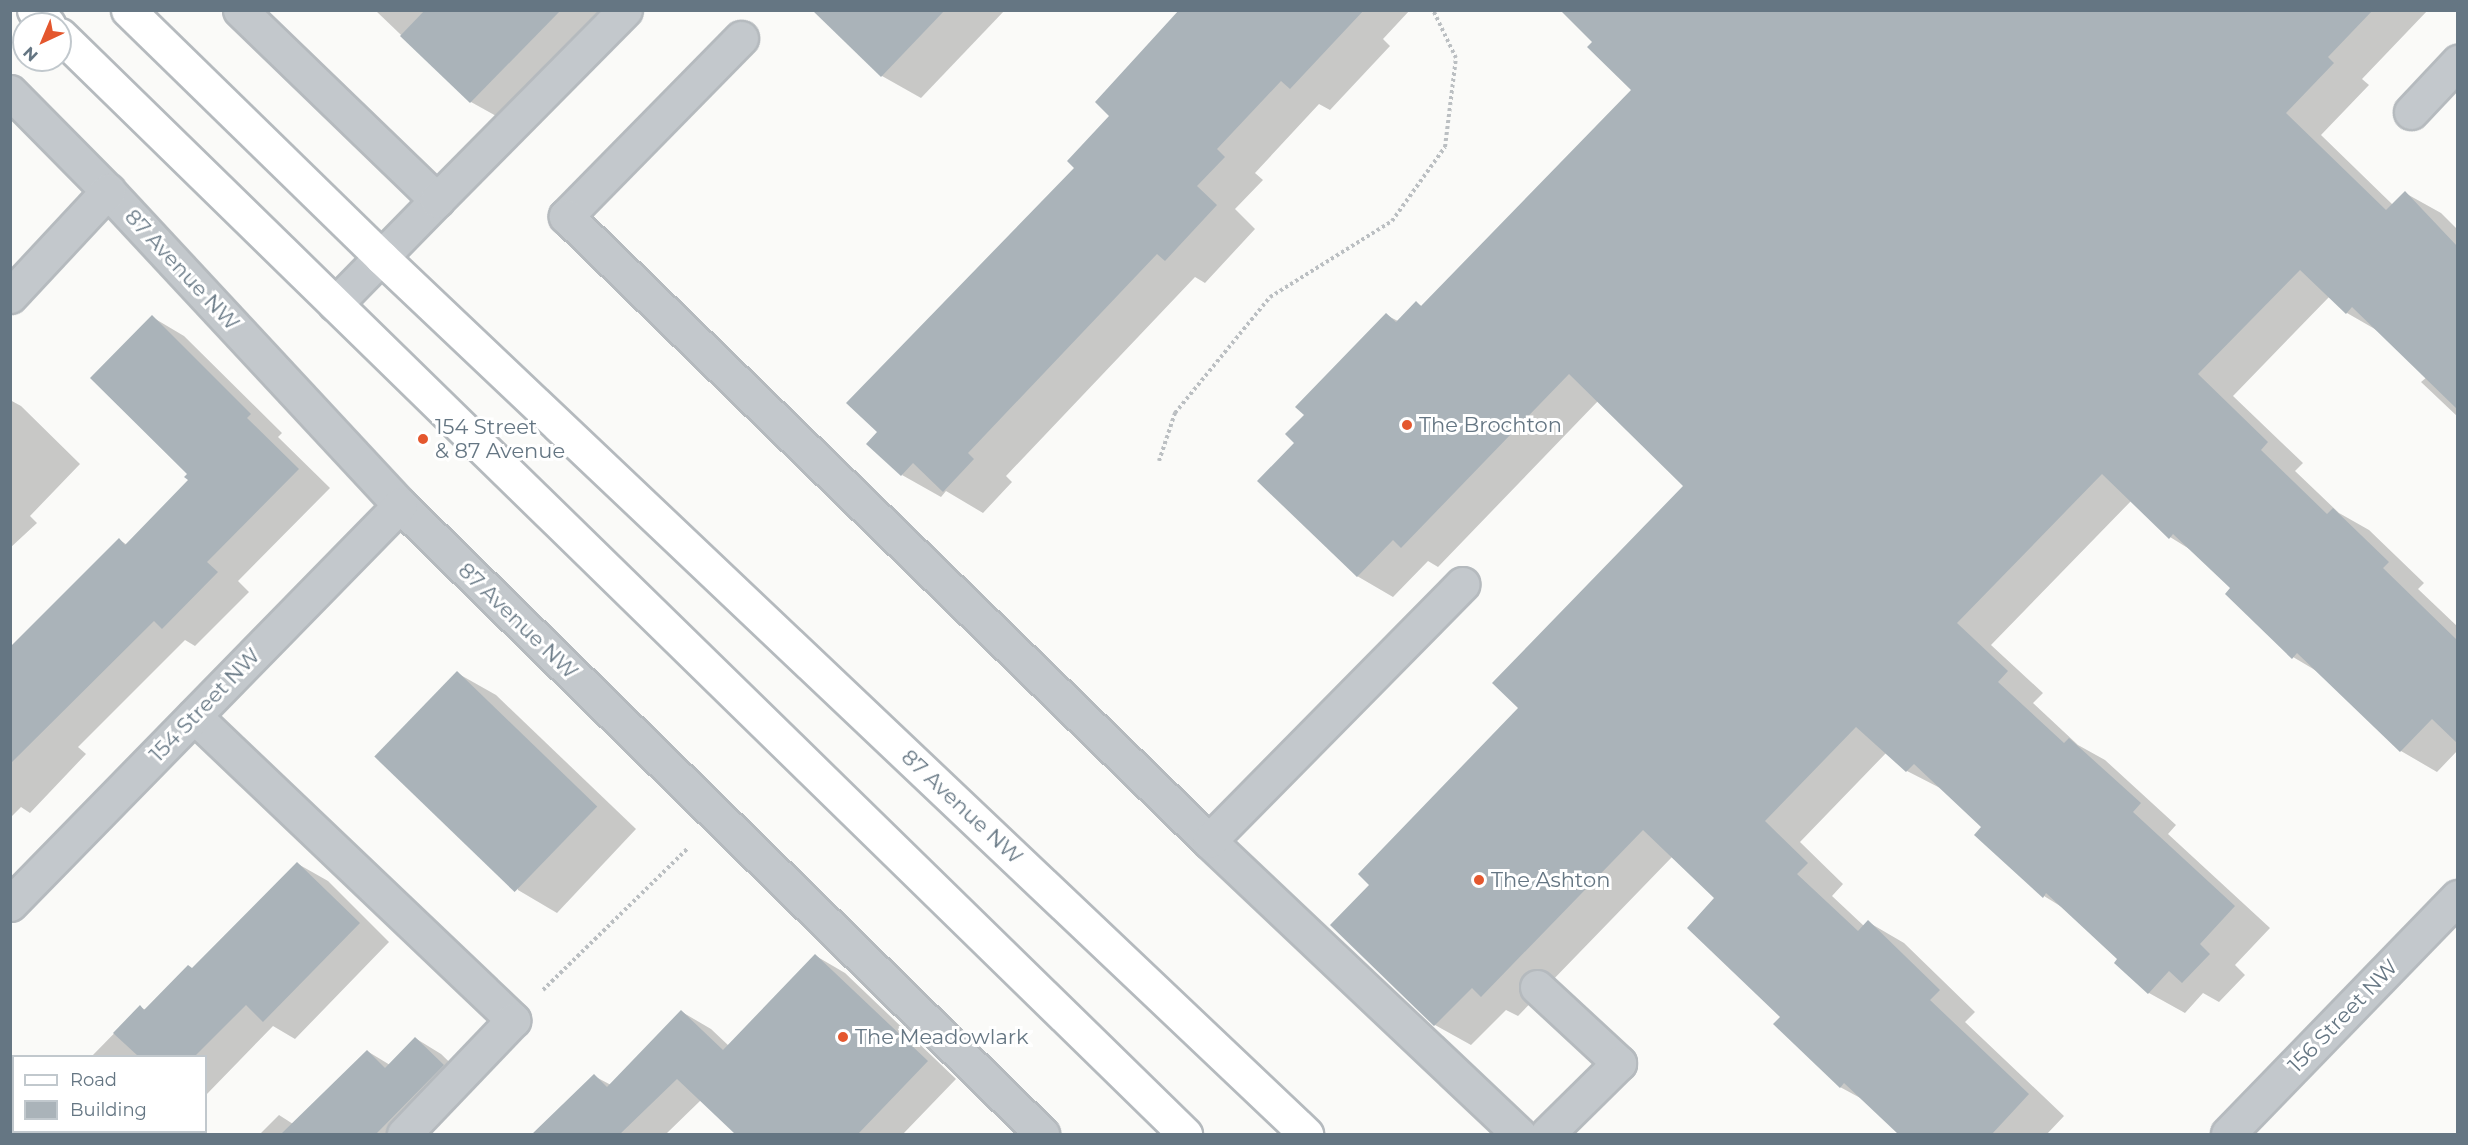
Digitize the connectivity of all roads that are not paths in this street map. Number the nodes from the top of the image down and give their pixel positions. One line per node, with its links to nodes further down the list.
1 (128, 10): 11 (main road, 87 Avenue NW)
2 (240, 10): 10 (street)
3 (625, 10): 10 (street)
4 (741, 38): 17 (street)
5 (72, 47): 13 (main road)
6 (2457, 62): 8 (street)
7 (10, 92): 9 (street, 87 Avenue NW)
8 (2411, 111)
9 (108, 191): 12 (street); 14 (street, 87 Avenue NW)
10 (437, 200): 11 (street)
11 (381, 257): 13 (street); 24 (main road, 87 Avenue NW)
12 (10, 296)
13 (334, 304): 23 (main road)
14 (400, 505): 16 (street, 154 Street NW); 21 (street, 87 Avenue NW)
15 (1462, 584): 17 (street)
16 (194, 716): 19 (street, 154 Street NW); 22 (street)
17 (1209, 841): 25 (street)
18 (2457, 897): 27 (street, 156 Street NW)
19 (10, 904)
20 (1537, 987): 26 (street)
21 (1029, 1130)
22 (404, 1134)
23 (1185, 1134)
24 (1306, 1134)
25 (1519, 1134)
26 (1547, 1134)
27 (2228, 1134)

